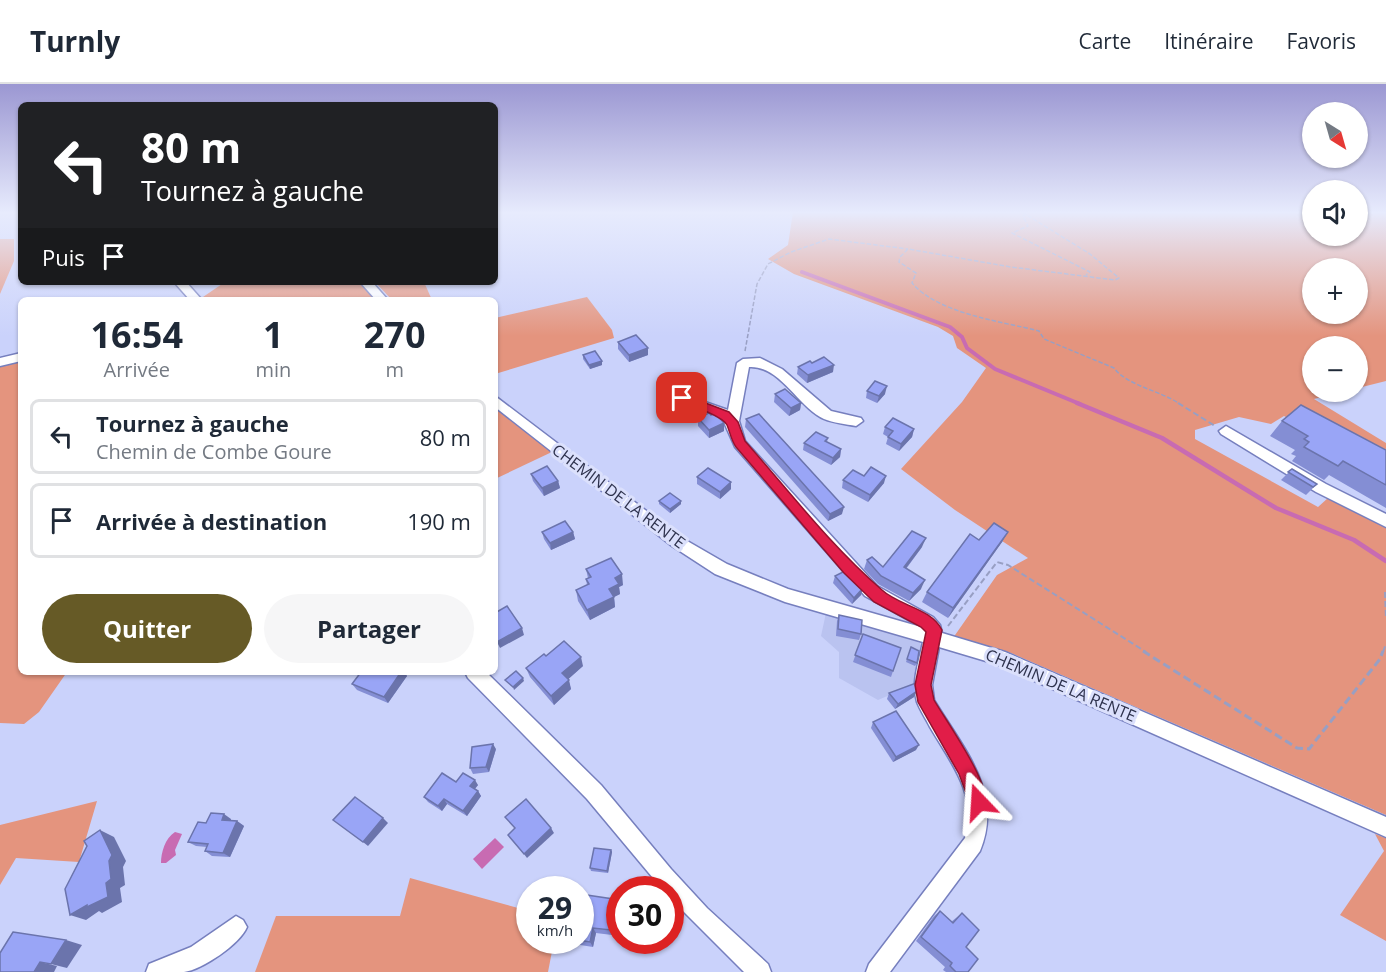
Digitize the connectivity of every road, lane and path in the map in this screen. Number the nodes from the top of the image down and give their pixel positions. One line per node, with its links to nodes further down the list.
1 (788, 253): 13 (path)
2 (904, 253): 18 (path)
3 (928, 253): 6 (path)
4 (1051, 253): 6 (path)
5 (1088, 253): 6 (path)
6 (1086, 275)
7 (183, 285): 9 (street)
8 (369, 285): 10 (street)
9 (193, 297)
10 (379, 297)
11 (18, 358): 12 (street)
12 (0, 362)
13 (743, 363): 16 (street); 17 (street)
14 (682, 398): 17 (street)
15 (498, 402): 22 (street, CHEMIN DE LA RENTE)
16 (856, 421)
17 (732, 422): 22 (street)
18 (1226, 431): 19 (street)
19 (1386, 521)
20 (1385, 592): 21 (path)
21 (1386, 619)
22 (934, 635): 23 (path); 25 (street, CHEMIN DE LA RENTE); 29 (street)
23 (1386, 644)
24 (477, 675): 28 (street)
25 (1386, 827)
26 (236, 927): 27 (street)
27 (157, 972)
28 (760, 972)
29 (878, 972)

